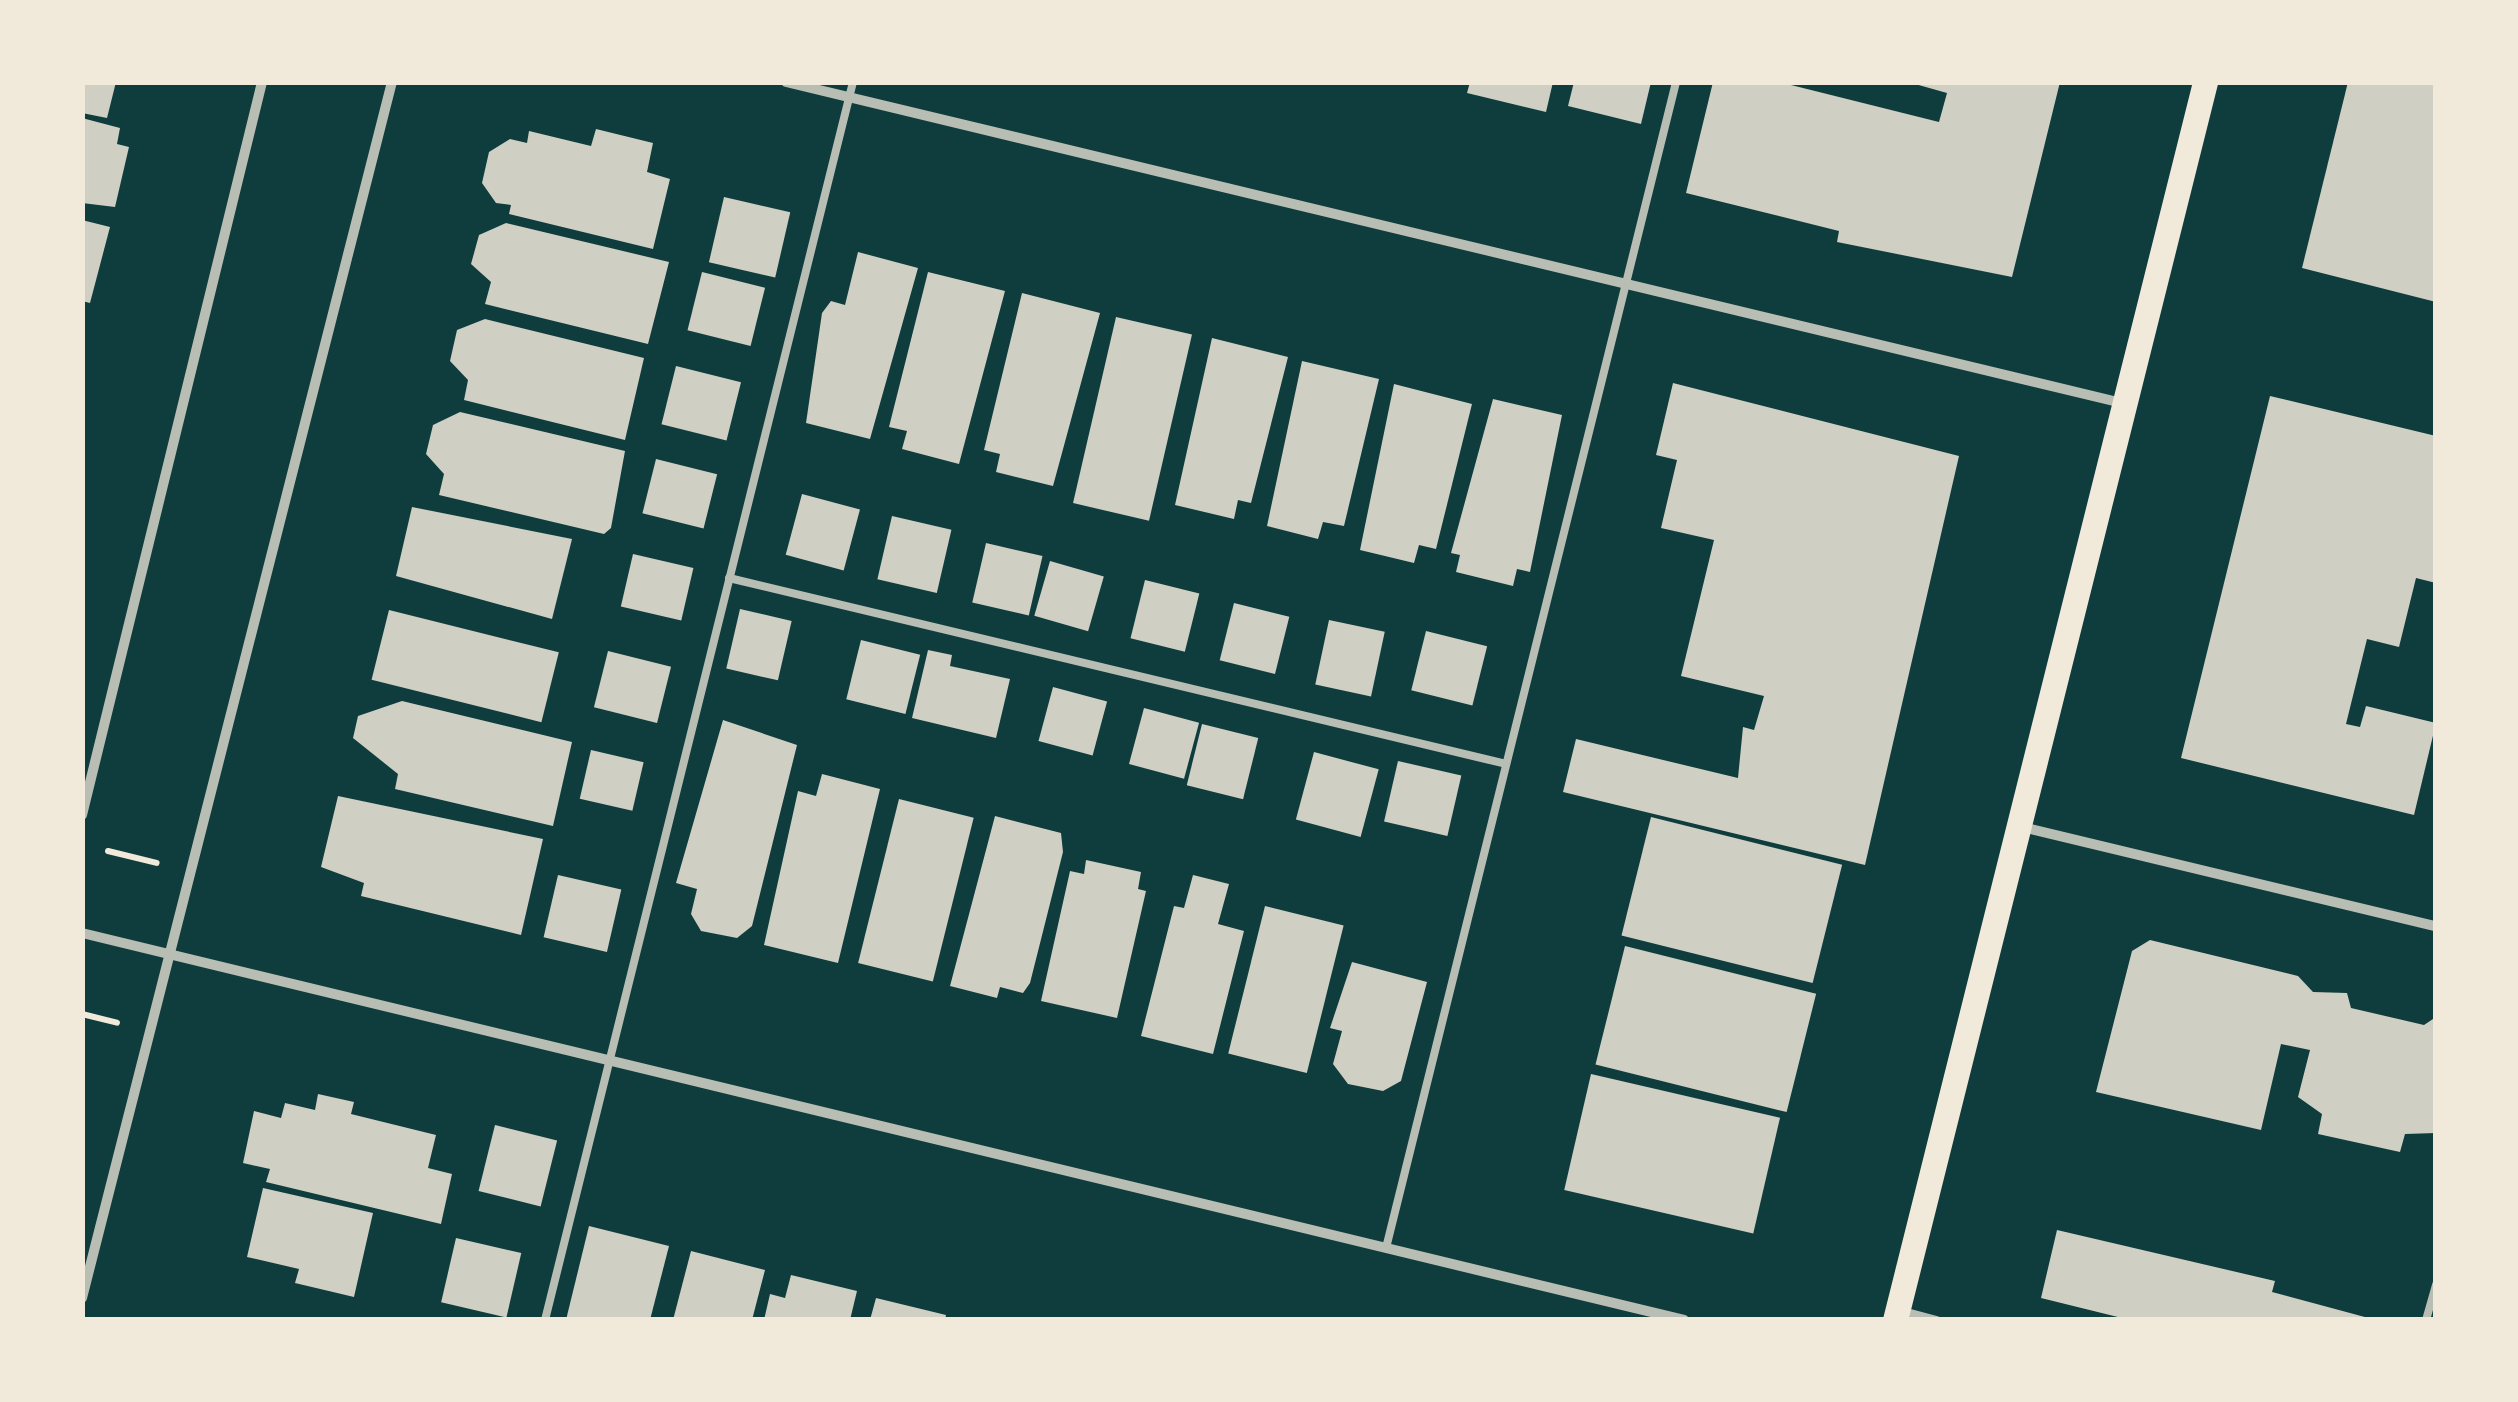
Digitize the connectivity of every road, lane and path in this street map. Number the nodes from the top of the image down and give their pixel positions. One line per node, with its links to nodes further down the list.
1 (262, 82): 12 (street)
2 (392, 82): 18 (street)
3 (786, 82): 7 (street)
4 (854, 82): 7 (lane)
5 (1676, 82): 8 (lane)
6 (2204, 82): 9 (main road)
7 (850, 98): 8 (street); 10 (lane)
8 (1626, 284): 9 (street); 11 (lane)
9 (2124, 404): 13 (main road)
10 (729, 578): 11 (lane); 21 (lane)
11 (1506, 764): 22 (lane)
12 (82, 815)
13 (2018, 826): 16 (street); 25 (main road)
14 (108, 851): 15 (path)
15 (168, 866)
16 (2436, 926)
17 (82, 933): 18 (street)
18 (169, 954): 21 (street); 24 (street)
19 (82, 1014): 20 (path)
20 (128, 1025)
21 (610, 1060): 22 (street); 26 (lane)
22 (1386, 1248): 27 (street)
23 (2436, 1284): 29 (lane)
24 (82, 1298)
25 (1896, 1315): 28 (lane)
26 (544, 1320)
27 (1684, 1320)
28 (1937, 1320)
29 (2426, 1320)

